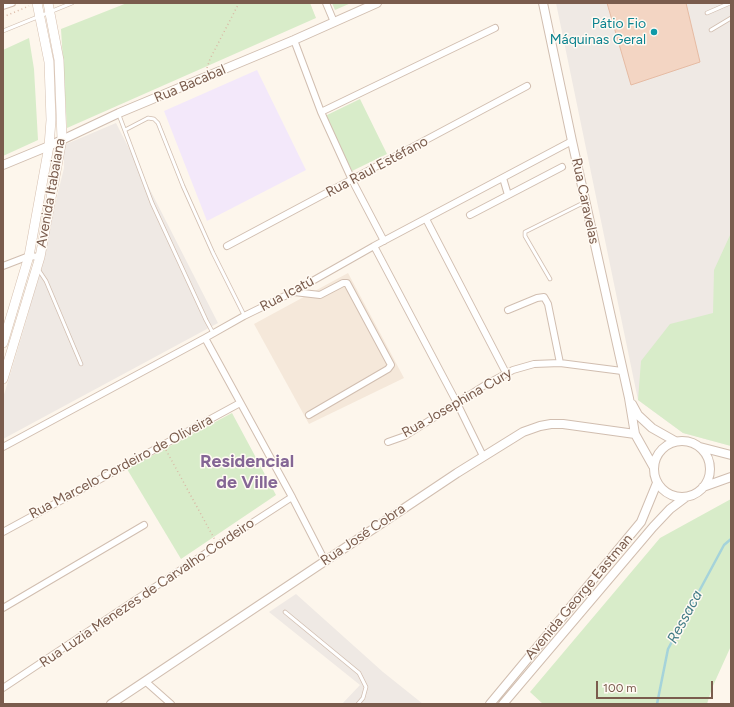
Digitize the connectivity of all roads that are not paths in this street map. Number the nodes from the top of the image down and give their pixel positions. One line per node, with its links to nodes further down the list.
1 (12, 3): 8 (street)
2 (72, 3): 9 (lane)
3 (326, 3): 13 (street)
4 (377, 3): 13 (street, Rua Bacabal)
5 (543, 3): 23 (street, Rua Caravelas)
6 (730, 3): 10 (lane)
7 (33, 4): 11 (main road, Avenida Itabaiana)
8 (3, 6)
9 (49, 8): 11 (lane); 22 (main road, Avenida Itabaiana)
10 (707, 13)
11 (40, 16): 16 (lane); 24 (main road, Avenida Itabaiana)
12 (731, 18): 15 (lane)
13 (334, 22): 17 (street, Rua Bacabal)
14 (495, 28): 19 (street)
15 (711, 30)
16 (3, 31)
17 (294, 40): 19 (street); 20 (street, Rua Bacabal)
18 (527, 86): 28 (street, Rua Raul Estéfano)
19 (321, 112): 28 (street)
20 (119, 113): 21 (lane); 22 (street, Rua Bacabal)
21 (125, 130): 43 (lane); 44 (lane)
22 (62, 139): 24 (street, Rua Bacabal); 37 (main road, Avenida Itabaiana)
23 (572, 141): 27 (street, Rua Icatú); 30 (street, Rua Caravelas)
24 (49, 146): 25 (street, Rua Bacabal); 36 (main road, Avenida Itabaiana)
25 (3, 165)
26 (562, 166): 29 (street)
27 (503, 178): 29 (street); 32 (street, Rua Icatú)
28 (352, 180): 33 (street); 34 (street, Rua Raul Estéfano)
29 (508, 195): 31 (street)
30 (585, 202): 40 (lane); 49 (street, Rua Caravelas)
31 (470, 215)
32 (426, 219): 33 (street, Rua Icatú); 50 (street)
33 (384, 241): 35 (street, Rua Icatú)
34 (227, 246)
35 (374, 246): 41 (street, Rua Icatú); 53 (street)
36 (29, 256): 37 (street); 38 (street); 46 (main road, Avenida Itabaiana)
37 (40, 257): 39 (main road, Avenida Itabaiana)
38 (3, 266)
39 (36, 268): 48 (lane); 51 (main road, Avenida Itabaiana)
40 (550, 279)
41 (294, 292): 43 (street, Rua Icatú); 55 (street)
42 (508, 310): 47 (street)
43 (244, 316): 44 (street, Rua Icatú)
44 (213, 333): 45 (street, Rua Icatú)
45 (205, 338): 54 (street); 60 (street, Rua Icatú)
46 (3, 343)
47 (560, 363): 49 (street, Rua Josephina Cury); 50 (street, Rua Josephina Cury)
48 (81, 364)
49 (622, 371): 52 (street, Rua Caravelas)
50 (506, 373): 53 (street, Rua Josephina Cury)
51 (3, 379)
52 (629, 398): 56 (street); 57 (street)
53 (457, 402): 58 (street, Rua Josephina Cury); 62 (street)
54 (240, 403): 67 (street); 70 (street, Rua Marcelo Cordeiro de Oliveira)
55 (309, 415)
56 (635, 434): 62 (street, Rua José Cobra); 63 (street)
57 (675, 441): 59 (street); 63 (street)
58 (388, 442)
59 (700, 446): 61 (street); 66 (street)
60 (3, 447)
61 (731, 455)
62 (483, 456): 71 (street, Rua José Cobra)
63 (653, 466): 65 (street)
64 (731, 477): 66 (street)
65 (657, 483): 68 (street); 79 (street, Avenida George Eastman)
66 (703, 487): 68 (street)
67 (292, 497): 71 (street); 75 (street, Rua Luzia Menezes de Carvalho Cordeiro)
68 (686, 497): 80 (street, Avenida George Eastman)
69 (144, 525): 72 (street)
70 (3, 532)
71 (325, 561): 74 (street, Rua José Cobra)
72 (3, 608)
73 (285, 612): 78 (lane)
74 (145, 681): 76 (street, Rua José Cobra); 77 (street)
75 (3, 688)
76 (111, 704)
77 (171, 704)
78 (358, 704)
79 (490, 704)
80 (503, 704)

